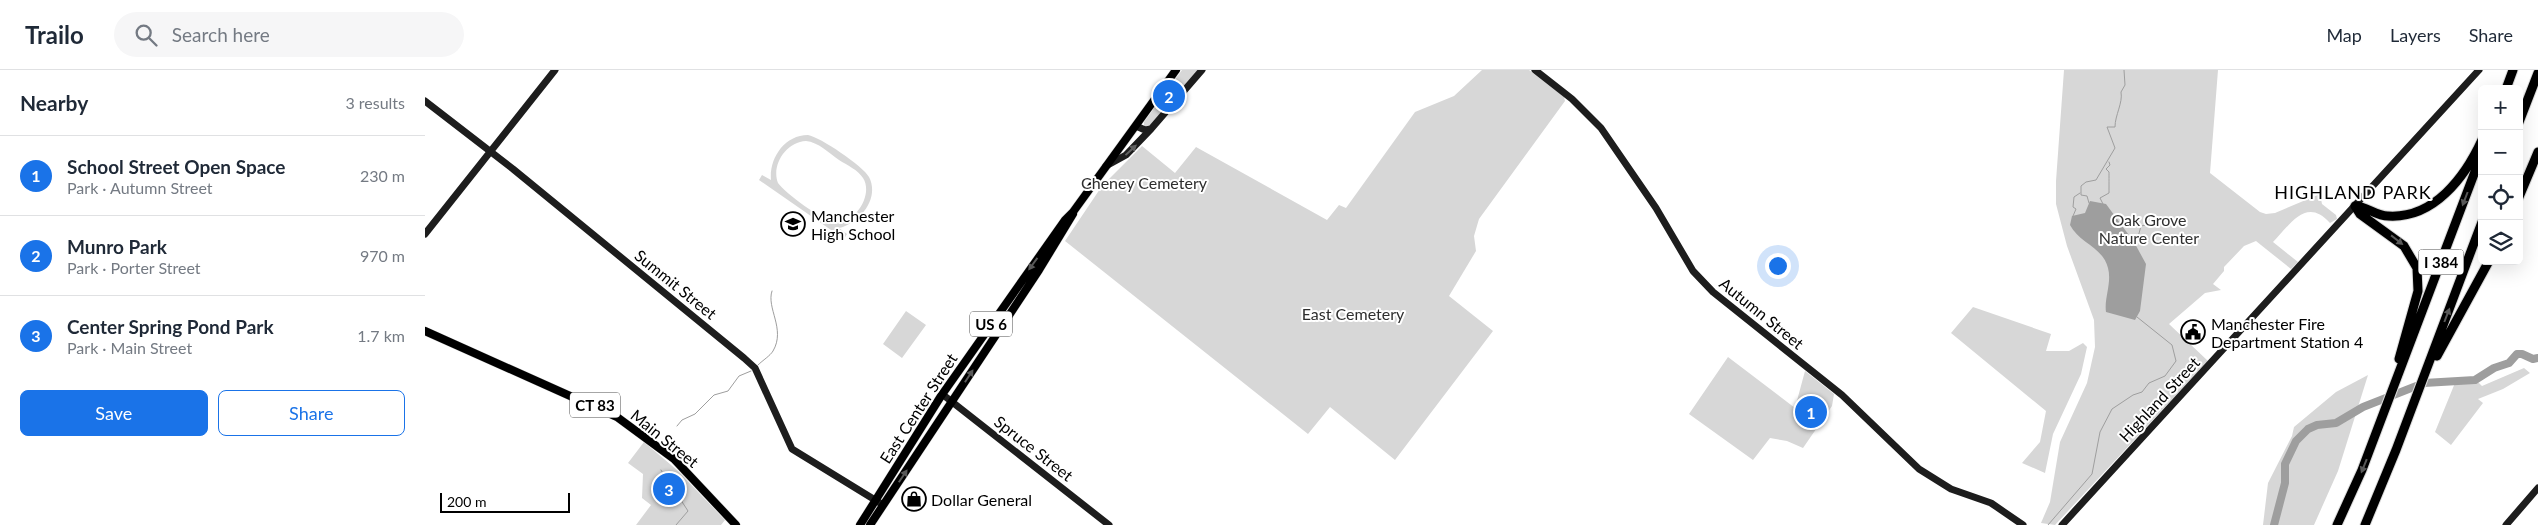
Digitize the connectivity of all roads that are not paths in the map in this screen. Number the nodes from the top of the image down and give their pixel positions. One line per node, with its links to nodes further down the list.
1 (555, 70): 14 (street)
2 (1177, 70): 11 (main road, East Center Street / US 6)
3 (1202, 70): 12 (street)
4 (1535, 70): 36 (street, Autumn Street)
5 (2479, 70): 19 (street, Highland Street)
6 (2513, 70): 8 (highway)
7 (2538, 72): 10 (highway)
8 (2507, 85)
9 (425, 101): 14 (street, Summit Street)
10 (2523, 111)
11 (1135, 126): 12 (street); 17 (main road, East Center Street / US 6)
12 (1151, 129): 17 (street, one-way to 12)
13 (2478, 147): 19 (highway)
14 (490, 150): 22 (street); 30 (street, Summit Street)
15 (2538, 152): 18 (highway)
16 (2478, 163): 26 (highway, I 384, one-way to 26)
17 (1106, 166): 20 (main road, East Center Street / US 6)
18 (2523, 188)
19 (2355, 206): 26 (highway, one-way to 26); 37 (street, Highland Street)
20 (1073, 212): 27 (main road, East Center Street / US 6, one-way to 27); 28 (main road, East Center Street / US 6, one-way to 20)
21 (2478, 233): 25 (highway, I 384, one-way to 21)
22 (425, 234)
23 (2487, 265): 25 (highway)
24 (425, 330): 32 (main road, Main Street / CT 83)
25 (2433, 360): 39 (highway)
26 (2397, 372): 38 (highway, one-way to 38)
27 (942, 394): 28 (street, Spruce Street); 30 (main road, East Center Street / US 6)
28 (952, 401): 31 (main road, East Center Street / US 6, one-way to 28); 35 (street, Spruce Street)
29 (2538, 488): 40 (street)
30 (875, 500): 31 (street, Summit Street); 33 (main road, East Center Street / US 6)
31 (883, 506): 34 (main road, East Center Street / US 6)
32 (736, 525)
33 (860, 525)
34 (870, 525)
35 (1109, 525)
36 (2023, 525)
37 (2062, 525)
38 (2337, 525)
39 (2365, 525)
40 (2505, 525)

